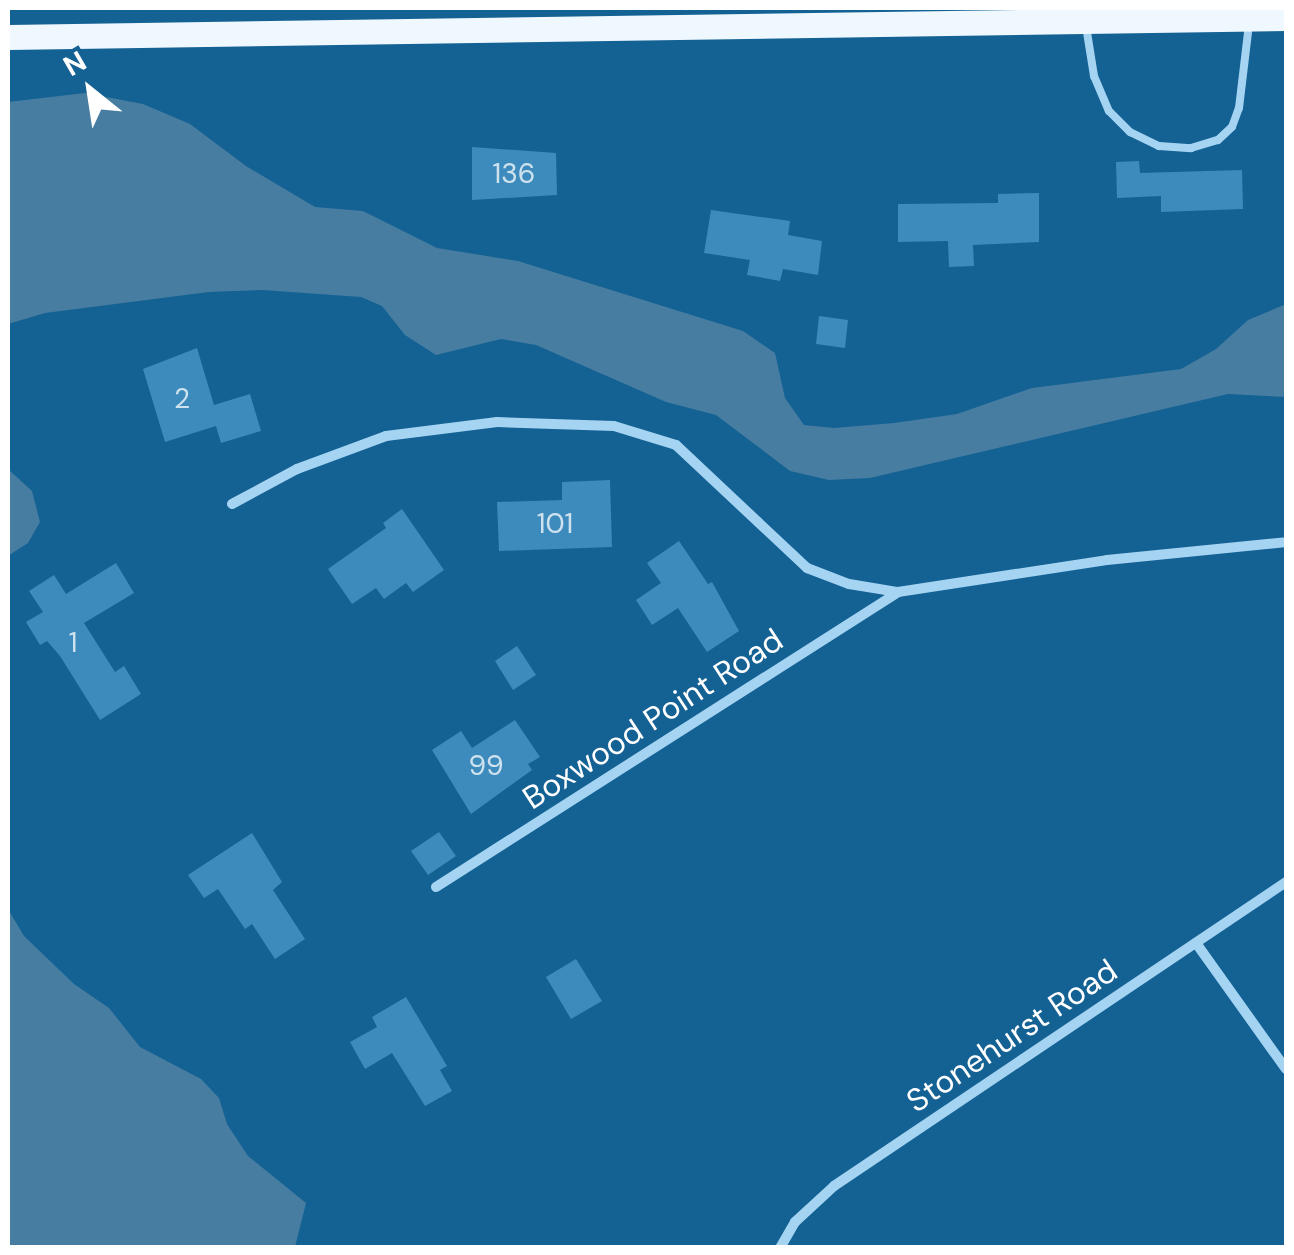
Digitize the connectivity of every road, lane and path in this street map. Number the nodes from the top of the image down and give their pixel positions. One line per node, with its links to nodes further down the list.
1 (748, 17): 4 (main road); 5 (main road)
2 (1250, 18): 3 (main road); 4 (main road); 4 (lane)
3 (1286, 18)
4 (1086, 21)
5 (8, 38)
6 (232, 504): 8 (street, Boxwood Point Road)
7 (1286, 542): 8 (street, Boxwood Point Road)
8 (898, 592): 10 (street, Boxwood Point Road)
9 (1286, 882): 11 (street, Stonehurst Road)
10 (436, 887)
11 (1196, 942): 12 (street); 13 (street, Stonehurst Road)
12 (1286, 1069)
13 (780, 1248)

